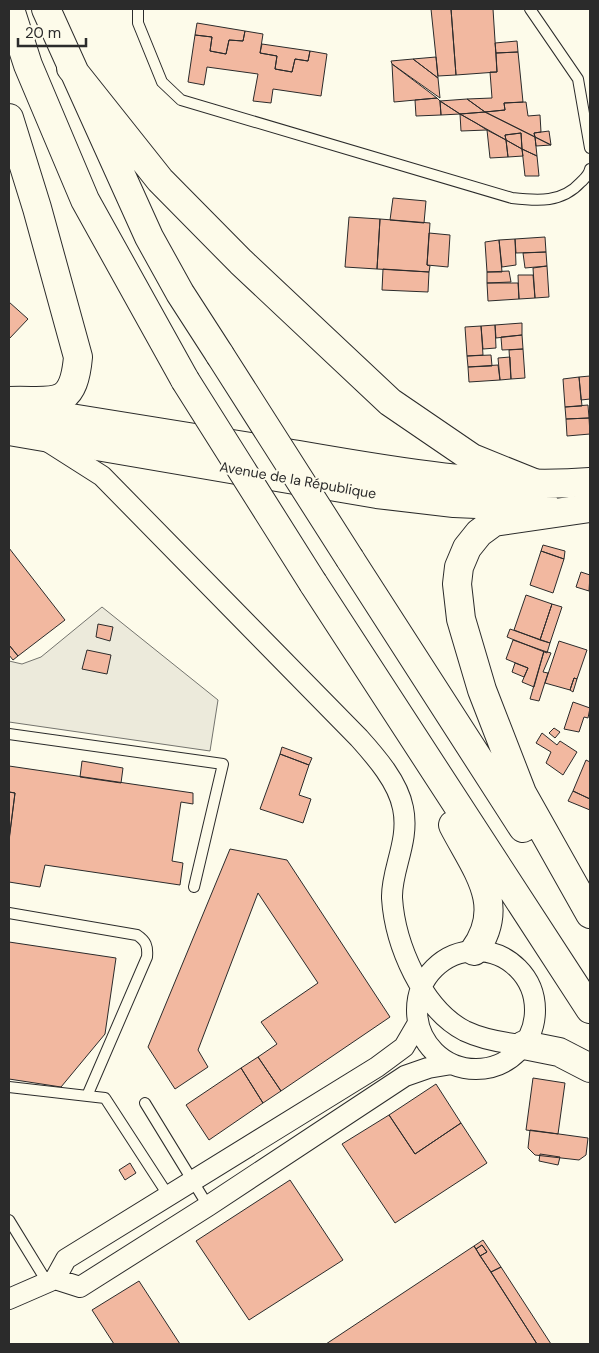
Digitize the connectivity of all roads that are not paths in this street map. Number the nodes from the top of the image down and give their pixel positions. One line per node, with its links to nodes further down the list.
1 (10, 9): 18 (main road, bridge)
2 (46, 9): 5 (main road)
3 (138, 9): 10 (lane)
4 (530, 9): 6 (lane)
5 (71, 68): 16 (main road); 23 (main road, bridge)
6 (585, 93): 8 (lane)
7 (9, 118): 11 (main road)
8 (589, 136): 9 (lane)
9 (590, 148)
10 (590, 169)
11 (9, 401)
12 (9, 408): 16 (main road, Avenue de la République)
13 (9, 431): 14 (main road, Avenue de la République)
14 (37, 435): 17 (main road, Avenue de la République); 25 (street)
15 (590, 482): 16 (main road, Avenue de la République)
16 (534, 483)
17 (590, 508): 22 (main road)
18 (369, 666): 24 (main road); 26 (main road)
19 (9, 734): 20 (lane)
20 (194, 887)
21 (9, 913): 32 (lane)
22 (590, 914)
23 (590, 933)
24 (474, 951): 25 (street); 28 (street)
25 (421, 987): 27 (street); 28 (street)
26 (590, 1009)
27 (418, 1023): 29 (street); 34 (street)
28 (524, 1045): 29 (street); 30 (main road)
29 (452, 1064): 36 (street)
30 (590, 1068)
31 (9, 1087): 32 (lane)
32 (88, 1096): 35 (lane)
33 (145, 1103): 34 (lane)
34 (193, 1181): 35 (street); 36 (lane)
35 (168, 1196): 38 (street)
36 (208, 1206): 38 (street)
37 (9, 1220): 38 (lane)
38 (51, 1281): 39 (street)
39 (9, 1300)

